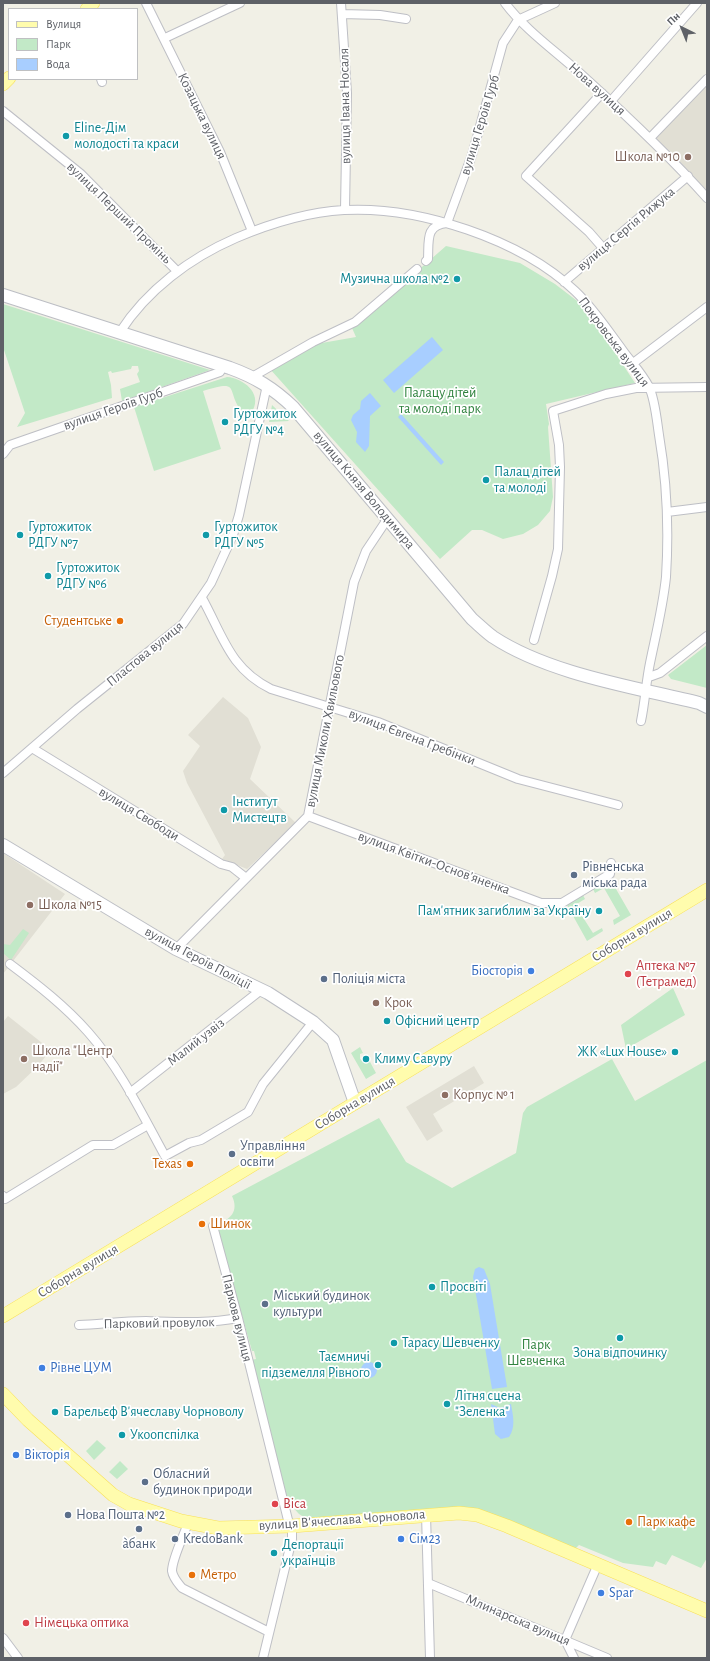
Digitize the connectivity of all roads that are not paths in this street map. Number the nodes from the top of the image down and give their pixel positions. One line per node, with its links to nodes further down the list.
1 (146, 3): 10 (street, Козацька вулиця)
2 (240, 3): 10 (street)
3 (341, 3): 7 (street, вулиця Івана Носаля)
4 (505, 3): 9 (street, Нова вулиця)
5 (555, 3): 9 (street)
6 (697, 3): 13 (street)
7 (342, 14): 8 (street); 18 (street, вулиця Івана Носаля)
8 (406, 19)
9 (518, 20): 12 (street, Нова вулиця); 19 (street, вулиця Героїв Гурб)
10 (165, 38): 20 (street, Козацька вулиця)
11 (707, 79): 15 (street)
12 (602, 93): 13 (street, Нова вулиця); 21 (street)
13 (611, 101): 15 (street, Нова вулиця)
14 (3, 111): 24 (street, вулиця Перший Промінь)
15 (651, 137): 16 (street, Нова вулиця)
16 (688, 176): 17 (street, Нова вулиця); 21 (street, вулиця Сергія Рижука)
17 (707, 198)
18 (345, 210): 19 (street, Покровська вулиця); 20 (street, Покровська вулиця)
19 (447, 223): 22 (street); 25 (street, Покровська вулиця)
20 (252, 231): 24 (street, Покровська вулиця)
21 (603, 248): 25 (street, вулиця Сергія Рижука)
22 (426, 260)
23 (417, 269): 31 (street)
24 (177, 271): 28 (street, Покровська вулиця)
25 (564, 282): 29 (street, Покровська вулиця)
26 (3, 295): 28 (street, вулиця Князя Володимира)
27 (707, 306): 29 (street)
28 (120, 332): 30 (street, вулиця Князя Володимира)
29 (632, 364): 34 (street, Покровська вулиця)
30 (222, 366): 31 (street, вулиця Князя Володимира); 35 (street, вулиця Героїв Гурб)
31 (252, 377): 32 (street, вулиця Князя Володимира)
32 (267, 385): 38 (street, вулиця Князя Володимира); 39 (street, Пластова вулиця)
33 (707, 387): 34 (street)
34 (650, 389): 37 (street, Покровська вулиця); 41 (street)
35 (3, 454)
36 (707, 507): 37 (street)
37 (667, 512): 42 (street, Покровська вулиця)
38 (388, 518): 43 (street, вулиця Князя Володимира); 45 (street, вулиця Миколи Хвильового)
39 (202, 598): 45 (street, вулиця Євгена Гребінки); 47 (street, Пластова вулиця)
40 (707, 636): 42 (street)
41 (534, 640)
42 (649, 678): 43 (street, Покровська вулиця)
43 (646, 690): 44 (street, вулиця Князя Володимира); 46 (street, Покровська вулиця)
44 (707, 707)
45 (331, 708): 49 (street, вулиця Євгена Гребінки); 50 (street, вулиця Миколи Хвильового)
46 (641, 721)
47 (32, 748): 48 (street, Пластова вулиця); 53 (street, вулиця Свободи)
48 (3, 773)
49 (618, 805)
50 (308, 816): 52 (street, вулиця Квітки-Основʼяненка); 53 (street, вулиця Миколи Хвильового)
51 (3, 845): 55 (street, вулиця Героїв Поліції)
52 (611, 863)
53 (246, 878): 55 (street, вулиця Миколи Хвильового)
54 (707, 890): 60 (main road, Соборна вулиця)
55 (176, 949): 57 (street, вулиця Героїв Поліції)
56 (10, 964): 59 (street)
57 (261, 990): 58 (street, вулиця Героїв Поліції); 59 (street, Малий узвіз)
58 (313, 1022): 60 (street, вулиця Героїв Поліції); 61 (street)
59 (130, 1093): 61 (street)
60 (355, 1103): 64 (main road, Соборна вулиця)
61 (148, 1126): 62 (street)
62 (3, 1196)
63 (213, 1226): 65 (street, Паркова вулиця)
64 (3, 1316)
65 (238, 1318): 66 (street, Парковий провулок); 70 (street, Паркова вулиця)
66 (79, 1325)
67 (3, 1394): 69 (main road, вулиця Вʼячеслава Чорновола)
68 (426, 1514): 70 (main road, вулиця Вʼячеслава Чорновола); 71 (main road, вулиця Вʼячеслава Чорновола); 72 (street)
69 (188, 1523): 70 (main road, вулиця Вʼячеслава Чорновола); 74 (street)
70 (292, 1526): 74 (street)
71 (598, 1564): 73 (main road, вулиця Вʼячеслава Чорновола); 76 (street)
72 (428, 1583): 76 (street, Млинарська вулиця); 79 (street)
73 (707, 1611)
74 (269, 1632): 78 (street)
75 (3, 1638): 77 (street)
76 (565, 1640): 80 (street); 81 (street, Млинарська вулиця)
77 (18, 1658)
78 (263, 1658)
79 (430, 1658)
80 (574, 1658)
81 (607, 1658)

